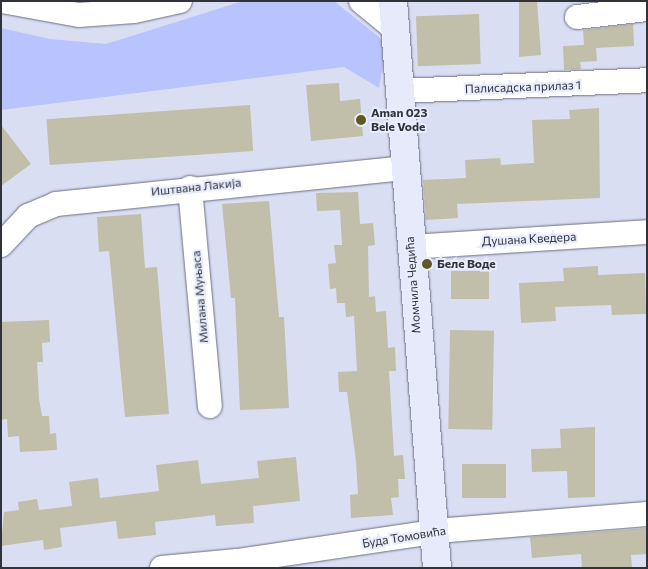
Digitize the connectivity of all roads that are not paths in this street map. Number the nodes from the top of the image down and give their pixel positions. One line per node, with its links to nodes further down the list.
1 (2, 1): 2 (street)
2 (180, 1)
3 (361, 1): 7 (street)
4 (393, 1): 7 (street, Момчила Чедића)
5 (647, 9): 6 (street)
6 (577, 17)
7 (395, 29): 9 (street, Момчила Чедића)
8 (647, 80): 9 (street, Палисадска прилаз 1)
9 (400, 91): 10 (street, Момчила Чедића)
10 (406, 168): 11 (street, Иштвана Лакија); 14 (street, Момчила Чедића)
11 (190, 188): 13 (street, Иштвана Лакија); 15 (street, Милана Муњаса)
12 (647, 232): 14 (street, Душана Кведера)
13 (1, 245)
14 (410, 246): 17 (street, Момчила Чедића)
15 (210, 406)
16 (647, 514): 17 (street, Буда Томовића)
17 (431, 533): 18 (street, Буда Томовића); 19 (street, Момчила Чедића)
18 (162, 568)
19 (437, 568)

